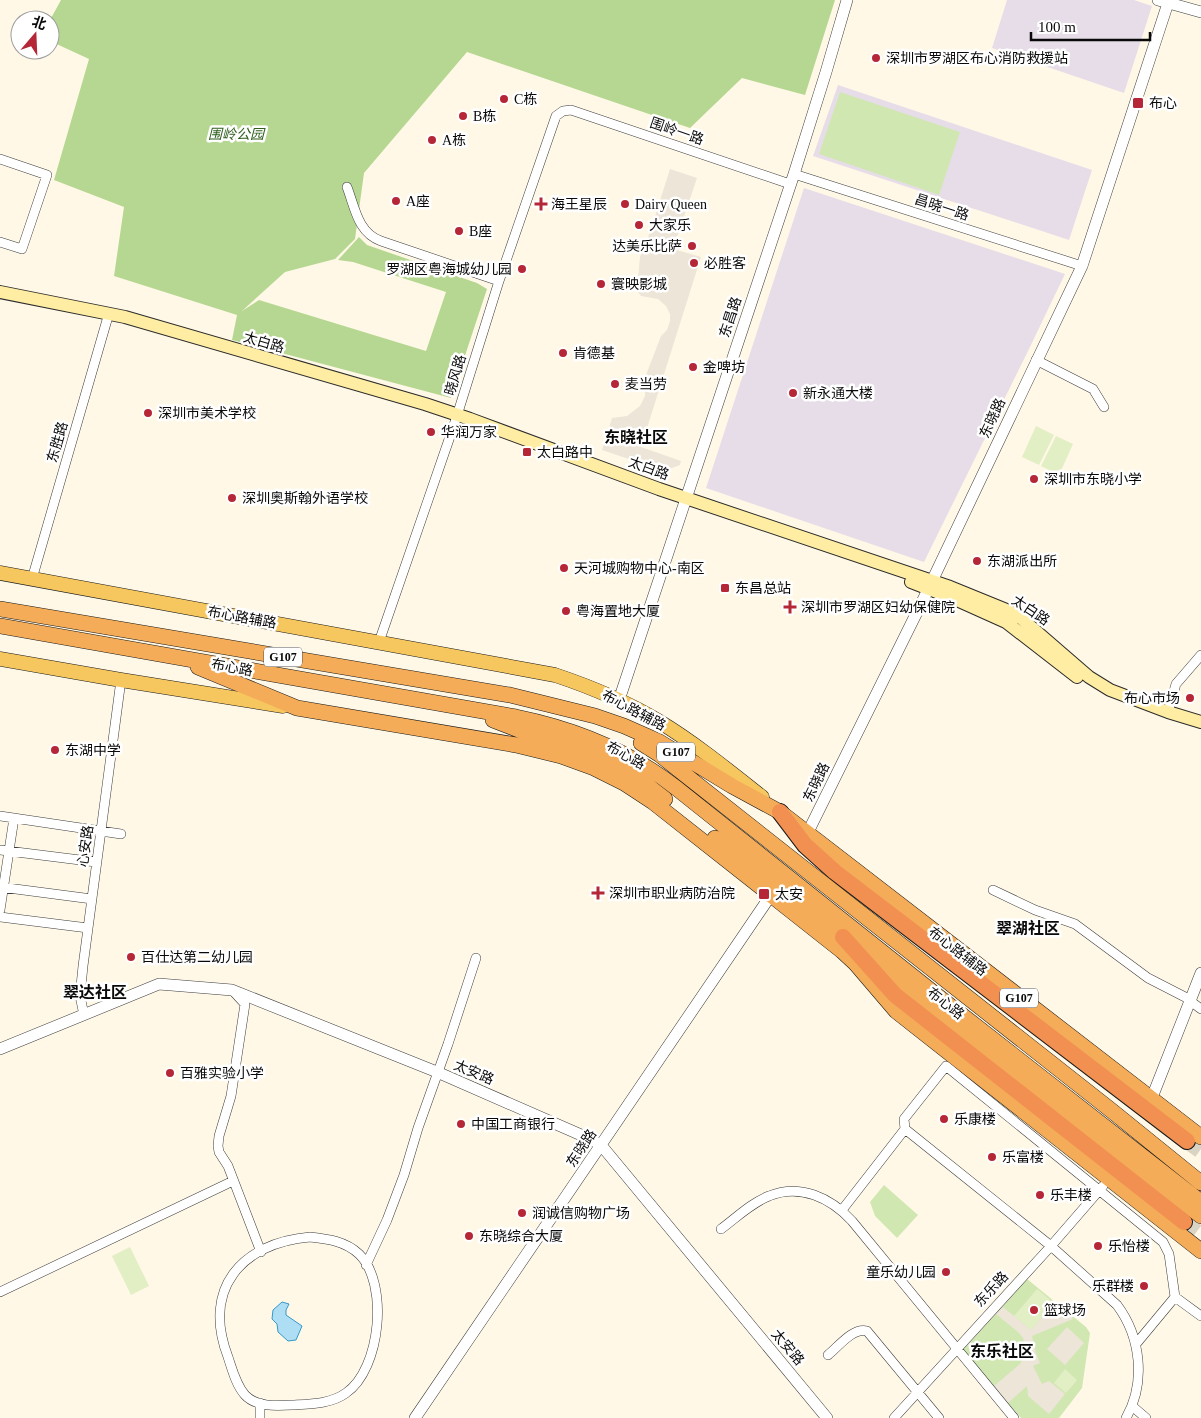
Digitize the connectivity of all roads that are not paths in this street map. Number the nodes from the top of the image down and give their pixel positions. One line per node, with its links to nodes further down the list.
1 (848, 0): 6 (street, 东昌路)
2 (1165, 1): 3 (street); 9 (street, 东晓路)
3 (1201, 12)
4 (556, 116): 6 (street, 围岭一路); 10 (street, 晓风路)
5 (0, 159): 8 (street)
6 (792, 179): 9 (street, 昌晓一路); 17 (street, 东昌路)
7 (347, 186): 10 (street)
8 (0, 242)
9 (1082, 266): 14 (street, 东晓路)
10 (499, 280): 16 (street, 晓风路)
11 (0, 292): 13 (main road, 太白路)
12 (0, 300): 13 (main road, 太白路)
13 (108, 318): 16 (main road, 太白路); 19 (street, 东胜路)
14 (1036, 360): 15 (street); 20 (street, 东晓路)
15 (1104, 407)
16 (456, 418): 17 (main road, 太白路); 23 (street, 晓风路)
17 (686, 501): 20 (main road, 太白路); 28 (street, 东昌路)
18 (0, 574): 19 (main road, 布心路辅路)
19 (32, 579): 23 (main road, 布心路辅路)
20 (930, 584): 32 (main road, 太白路); 34 (main road, 太白路); 40 (street, 东晓路)
21 (0, 609): 31 (highway, 布心路 / G107)
22 (0, 626): 25 (highway, 布心路)
23 (379, 642): 28 (main road, 布心路辅路)
24 (1201, 655): 32 (street)
25 (171, 656): 29 (highway, 布心路); 30 (highway)
26 (0, 659): 27 (main road)
27 (121, 680): 30 (main road); 38 (street, 心安路)
28 (620, 700): 35 (main road, 布心路辅路)
29 (458, 707): 50 (highway); 68 (highway, 布心路)
30 (297, 708): 45 (highway)
31 (565, 709): 35 (highway, 布心路 / G107); 61 (highway, 布心路)
32 (1168, 712): 33 (main road, 太白路)
33 (1201, 722)
34 (1201, 730)
35 (780, 812): 40 (highway, 布心路辅路 / G107); 62 (highway)
36 (0, 816): 37 (street)
37 (14, 818): 38 (street); 41 (street)
38 (101, 831): 39 (street); 42 (street, 心安路)
39 (121, 834)
40 (807, 834): 59 (highway, 布心路辅路 / G107)
41 (4, 850): 42 (street); 43 (street)
42 (96, 862): 46 (street, 心安路)
43 (2, 888): 46 (street); 47 (street)
44 (993, 890): 54 (street)
45 (771, 895): 63 (street, 东晓路); 67 (highway)
46 (92, 899): 49 (street, 心安路)
47 (0, 910)
48 (0, 917): 49 (street)
49 (88, 928): 56 (street, 心安路)
50 (843, 937): 70 (highway); 71 (highway)
51 (476, 958): 58 (street)
52 (1201, 973): 54 (street)
53 (232, 990): 56 (street, 太安路); 58 (street, 太安路); 65 (street)
54 (1190, 1002): 55 (street); 59 (street)
55 (1201, 1009)
56 (84, 1014): 57 (street, 太安路)
57 (0, 1049)
58 (437, 1072): 63 (street, 太安路); 76 (street)
59 (1152, 1100): 62 (highway, 布心路辅路 / G107)
60 (905, 1128): 67 (street); 69 (street); 73 (street)
61 (1145, 1134): 64 (highway); 66 (highway)
62 (1194, 1139)
63 (601, 1146): 87 (street, 东晓路); 88 (street, 太安路)
64 (1201, 1169)
65 (233, 1181): 75 (street); 77 (street)
66 (1201, 1183)
67 (1104, 1185): 73 (street, 东乐路); 74 (highway); 78 (street)
68 (1201, 1202)
69 (842, 1210): 72 (street); 81 (street)
70 (1201, 1216)
71 (1184, 1222)
72 (721, 1229)
73 (1050, 1246): 80 (street); 81 (street, 东乐路)
74 (1201, 1251)
75 (261, 1252): 76 (street); 84 (street)
76 (366, 1265): 84 (street)
77 (0, 1292)
78 (1175, 1297): 79 (street); 80 (street)
79 (1201, 1316)
80 (1136, 1344): 85 (street)
81 (957, 1348): 83 (street, 东乐路); 91 (street)
82 (828, 1355): 83 (street)
83 (917, 1392): 89 (street, 东乐路); 90 (street)
84 (260, 1403): 86 (street)
85 (1132, 1406): 92 (street); 93 (street)
86 (260, 1418)
87 (415, 1418)
88 (827, 1418)
89 (894, 1418)
90 (939, 1418)
91 (1014, 1418)
92 (1126, 1418)
93 (1146, 1418)

